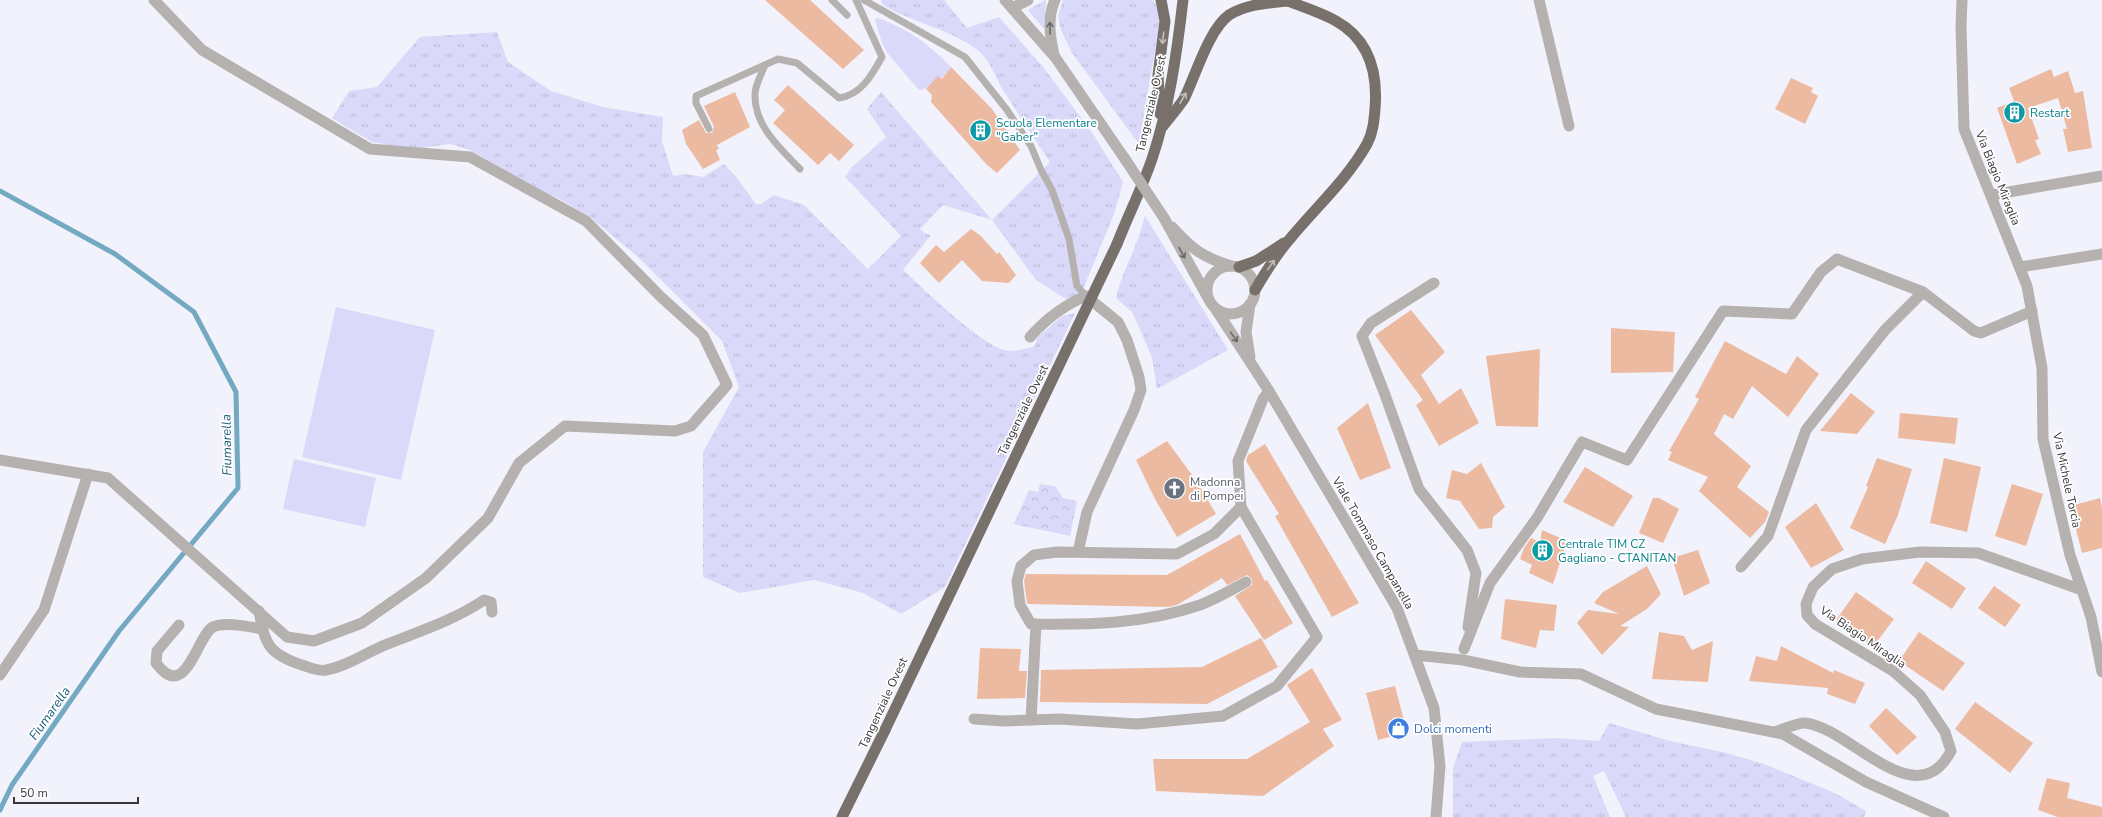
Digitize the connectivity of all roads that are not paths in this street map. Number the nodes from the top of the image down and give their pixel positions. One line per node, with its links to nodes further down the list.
1 (154, 0): 44 (street)
2 (832, 0): 13 (lane)
3 (856, 0): 15 (lane)
4 (864, 0): 30 (lane)
5 (1028, 0): 12 (street)
6 (1055, 0): 14 (street, one-way to 6)
7 (1161, 0): 18 (highway, one-way to 18)
8 (1182, 0): 18 (highway, Tangenziale Ovest)
9 (1539, 0): 16 (street)
10 (1962, 0): 21 (street, Via Biagio Miraglia)
11 (1287, 1): 18 (highway, one-way to 11); 23 (highway)
12 (1009, 4): 14 (street, Viale Tommaso Campanella)
13 (847, 15)
14 (1055, 57): 22 (street, Viale Tommaso Campanella, bridge)
15 (765, 65): 17 (lane); 19 (lane)
16 (1570, 126)
17 (709, 129)
18 (1161, 129): 56 (highway, Tangenziale Ovest, bridge)
19 (800, 169)
20 (2102, 176): 21 (street)
21 (1991, 194): 26 (street, Via Biagio Miraglia)
22 (1164, 218): 25 (street, Viale Tommaso Campanella); 32 (street, Viale Tommaso Campanella, one-way to 32)
23 (1288, 240): 25 (highway); 28 (highway, one-way to 23)
24 (2102, 254): 26 (street)
25 (1235, 266): 28 (street); 32 (street)
26 (2020, 267): 33 (street, Via Michele Torcia)
27 (1434, 283): 49 (street)
28 (1255, 290): 31 (street)
29 (1923, 292): 33 (street); 41 (street); 49 (street)
30 (1086, 296): 34 (street); 40 (street)
31 (1250, 304): 32 (street); 35 (street, Viale Tommaso Campanella)
32 (1213, 305): 35 (street, Viale Tommaso Campanella, one-way to 35)
33 (2032, 311): 43 (street, Via Michele Torcia)
34 (1030, 337)
35 (1253, 367): 36 (street, Viale Tommaso Campanella)
36 (1269, 391): 39 (street); 50 (street, Viale Tommaso Campanella)
37 (0, 460): 38 (street)
38 (88, 474): 44 (street); 52 (street)
39 (1241, 507): 40 (street); 54 (street)
40 (1078, 552): 46 (street)
41 (1741, 567)
42 (1246, 582): 46 (street)
43 (2082, 590): 51 (street, Via Michele Torcia); 55 (street, Via Biagio Miraglia)
44 (259, 611): 48 (street)
45 (492, 612): 48 (street)
46 (1036, 624): 54 (street)
47 (179, 625): 48 (street)
48 (262, 630)
49 (1463, 654): 50 (street); 55 (street)
50 (1415, 655): 57 (street, Viale Tommaso Campanella)
51 (2102, 672)
52 (0, 675)
53 (974, 719): 54 (street)
54 (1031, 720)
55 (1774, 732): 58 (street)
56 (842, 817)
57 (1436, 817)
58 (1944, 817)

